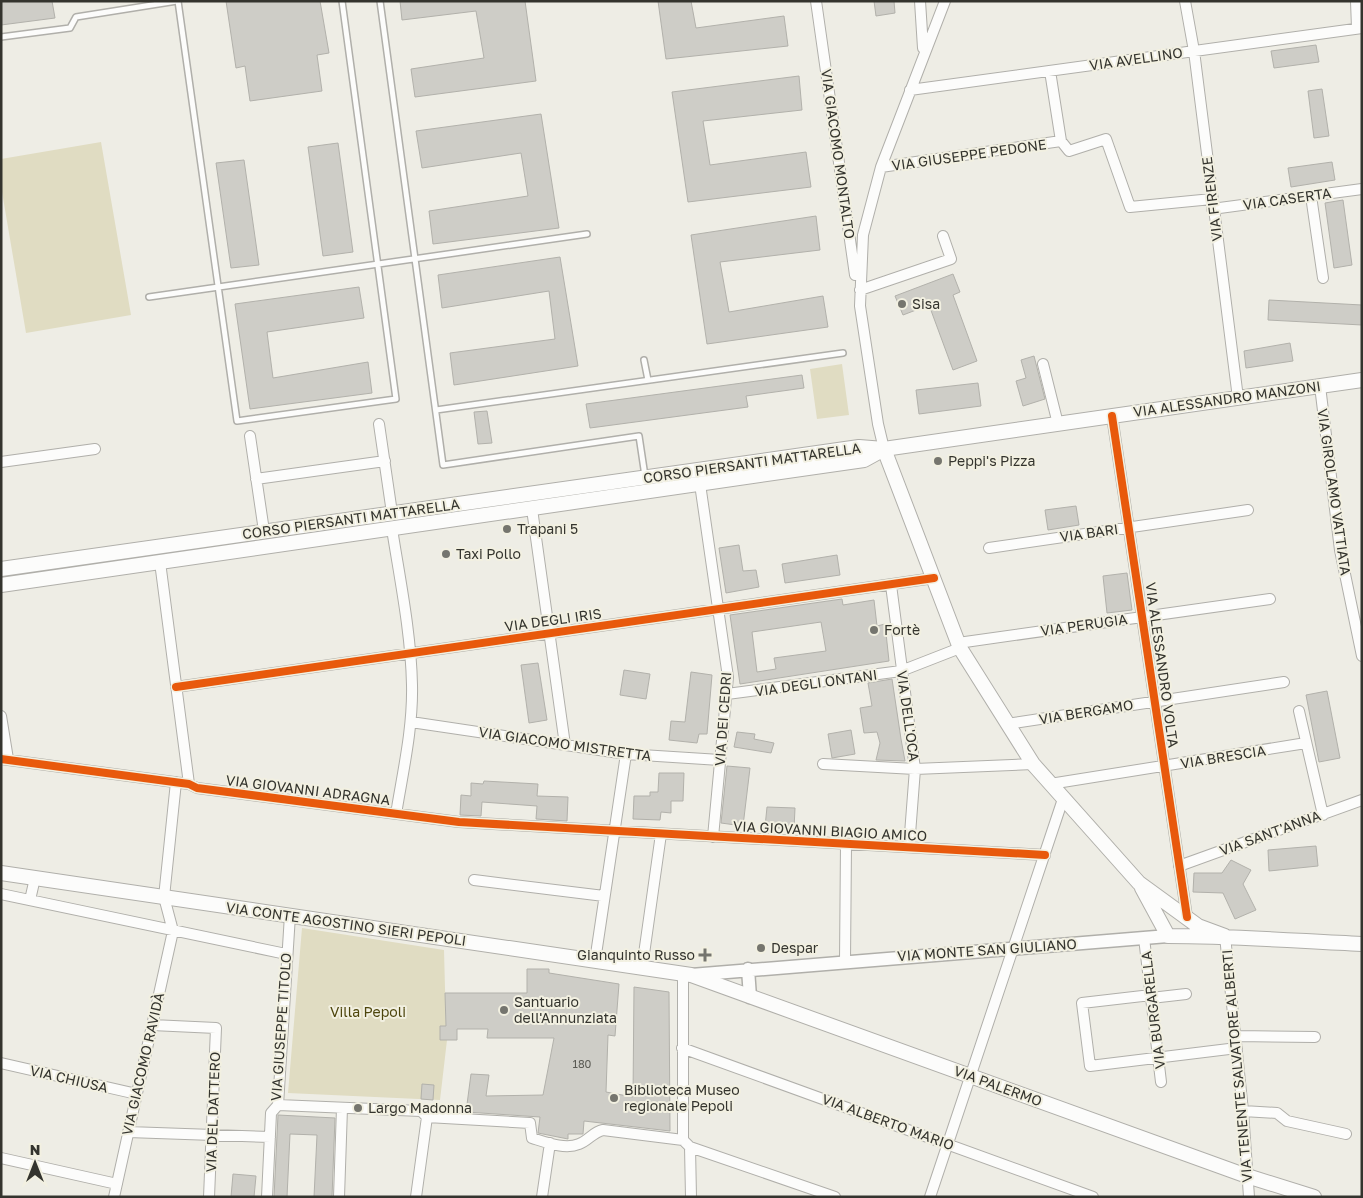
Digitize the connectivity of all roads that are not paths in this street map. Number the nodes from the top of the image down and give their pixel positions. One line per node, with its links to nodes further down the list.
1 (177, 1): 10 (lane); 25 (lane)
2 (342, 1): 23 (lane)
3 (380, 1): 22 (lane)
4 (816, 1): 28 (street, VIA GIACOMO MONTALTO)
5 (920, 1): 12 (street)
6 (945, 1): 12 (street)
7 (1184, 1): 11 (street, VIA FIRENZE)
8 (1356, 1): 9 (street)
9 (1359, 28): 11 (street, VIA AVELLINO)
10 (1, 37)
11 (1194, 51): 13 (street, VIA AVELLINO); 19 (street, VIA FIRENZE)
12 (923, 52): 14 (street)
13 (1050, 71): 14 (street, VIA AVELLINO); 15 (street)
14 (910, 90): 16 (street)
15 (1061, 141): 16 (street, VIA GIUSEPPE PEDONE); 19 (street, VIA GIUSEPPE PEDONE)
16 (881, 167): 26 (street)
17 (1362, 189): 18 (street, VIA CASERTA)
18 (1311, 196): 19 (street, VIA CASERTA); 24 (street)
19 (1212, 204): 35 (street, VIA FIRENZE)
20 (587, 234): 22 (lane)
21 (943, 236): 26 (street)
22 (415, 258): 23 (lane); 36 (lane)
23 (378, 264): 25 (lane); 25 (lane)
24 (1323, 278)
25 (218, 287): 27 (lane)
26 (860, 290): 28 (street)
27 (149, 296)
28 (860, 306): 42 (street)
29 (843, 353): 32 (lane)
30 (644, 360): 32 (lane)
31 (1043, 364): 39 (street)
32 (648, 380): 36 (lane)
33 (1362, 380): 34 (main road, VIA ALESSANDRO MANZONI)
34 (1320, 386): 35 (main road, VIA ALESSANDRO MANZONI); 63 (street, VIA GIROLAMO VATTIATA)
35 (1238, 398): 37 (main road, VIA ALESSANDRO MANZONI)
36 (436, 410): 45 (lane)
37 (1112, 416): 39 (main road, VIA ALESSANDRO MANZONI); 52 (street, VIA ALESSANDRO VOLTA)
38 (379, 424): 43 (street)
39 (1058, 424): 42 (main road, VIA ALESSANDRO MANZONI)
40 (250, 436): 46 (street)
41 (94, 449): 44 (street)
42 (884, 449): 45 (main road, CORSO PIERSANTI MATTARELLA); 47 (main road, CORSO PIERSANTI MATTARELLA); 58 (main road)
43 (385, 461): 46 (street); 51 (street)
44 (1, 462)
45 (645, 477): 48 (street); 51 (main road, CORSO PIERSANTI MATTARELLA)
46 (256, 479): 54 (street)
47 (700, 484): 48 (main road, CORSO PIERSANTI MATTARELLA); 62 (street, VIA DEI CEDRI)
48 (648, 492): 49 (main road, CORSO PIERSANTI MATTARELLA)
49 (532, 509): 53 (main road, CORSO PIERSANTI MATTARELLA); 65 (street)
50 (1248, 510): 52 (street, VIA BARI)
51 (392, 513): 54 (main road, CORSO PIERSANTI MATTARELLA)
52 (1130, 527): 55 (street, VIA BARI); 64 (street, VIA ALESSANDRO VOLTA)
53 (392, 529): 56 (main road, CORSO PIERSANTI MATTARELLA); 67 (street)
54 (264, 531): 57 (main road, CORSO PIERSANTI MATTARELLA)
55 (989, 548)
56 (160, 562): 59 (main road, CORSO PIERSANTI MATTARELLA); 71 (street)
57 (1, 569)
58 (934, 578): 60 (street, VIA DEGLI IRIS); 66 (main road)
59 (1, 585)
60 (890, 585): 62 (street, VIA DEGLI IRIS); 69 (street, VIA DELL'OCA)
61 (1270, 599): 64 (street, VIA PERUGIA)
62 (719, 609): 65 (street, VIA DEGLI IRIS); 72 (street, VIA DEI CEDRI)
63 (1357, 611): 68 (street, VIA GIROLAMO VATTIATA)
64 (1142, 617): 66 (street, VIA PERUGIA); 73 (street, VIA ALESSANDRO VOLTA)
65 (549, 633): 67 (street, VIA DEGLI IRIS); 79 (street)
66 (959, 645): 69 (street, VIA DEGLI ONTANI); 77 (main road)
67 (410, 654): 71 (street, VIA DEGLI IRIS); 76 (street)
68 (1362, 656)
69 (901, 671): 72 (street, VIA DEGLI ONTANI); 86 (street, VIA DELL'OCA)
70 (1284, 682): 73 (street, VIA BERGAMO)
71 (176, 687): 88 (street)
72 (727, 694): 82 (street, VIA DEI CEDRI)
73 (1155, 702): 77 (street, VIA BERGAMO); 85 (street, VIA ALESSANDRO VOLTA)
74 (1299, 711): 78 (street)
75 (1, 716): 81 (street)
76 (411, 722): 79 (street, VIA GIACOMO MISTRETTA); 92 (street)
77 (1007, 724): 84 (main road)
78 (1306, 743): 85 (street, VIA BRESCIA); 93 (street)
79 (564, 745): 80 (street, VIA GIACOMO MISTRETTA)
80 (626, 754): 82 (street, VIA GIACOMO MISTRETTA); 94 (street)
81 (4, 759): 87 (street, VIA GIOVANNI ADRAGNA)
82 (720, 760): 96 (street, VIA DEI CEDRI)
83 (823, 764): 86 (street)
84 (1033, 764): 86 (street); 89 (main road)
85 (1164, 766): 89 (street, VIA BRESCIA); 100 (street, VIA ALESSANDRO VOLTA)
86 (915, 769): 98 (street, VIA DELL'OCA)
87 (176, 782): 88 (street, VIA GIOVANNI ADRAGNA); 107 (street)
88 (189, 784): 92 (street, VIA GIOVANNI ADRAGNA)
89 (1050, 784): 90 (main road)
90 (1063, 799): 99 (street); 104 (main road)
91 (1362, 800): 93 (street, VIA SANT'ANNA)
92 (396, 814): 94 (street, VIA GIOVANNI ADRAGNA)
93 (1323, 814): 100 (street, VIA SANT'ANNA)
94 (614, 831): 95 (street, VIA GIOVANNI BIAGIO AMICO); 106 (street)
95 (661, 834): 96 (street, VIA GIOVANNI BIAGIO AMICO); 120 (street)
96 (713, 837): 97 (street, VIA GIOVANNI BIAGIO AMICO)
97 (846, 844): 98 (street, VIA GIOVANNI BIAGIO AMICO); 119 (street)
98 (909, 848): 99 (street, VIA GIOVANNI BIAGIO AMICO)
99 (1045, 855): 116 (street)
100 (1179, 866): 110 (street, VIA ALESSANDRO VOLTA)
101 (1, 872): 102 (main road, VIA CONTE AGOSTINO SIERI PEPOLI)
102 (35, 878): 107 (main road, VIA CONTE AGOSTINO SIERI PEPOLI); 108 (street)
103 (474, 880): 106 (street)
104 (1139, 883): 110 (main road); 112 (main road)
105 (1, 894): 108 (street)
106 (604, 896): 118 (street)
107 (164, 897): 109 (main road, VIA CONTE AGOSTINO SIERI PEPOLI); 111 (street)
108 (30, 900): 111 (street)
109 (290, 916): 117 (street, VIA GIUSEPPE TITOLO); 118 (main road, VIA CONTE AGOSTINO SIERI PEPOLI)
110 (1187, 917): 113 (main road)
111 (173, 931): 117 (street); 126 (street, VIA GIACOMO RAVIDÀ)
112 (1168, 936): 113 (main road, VIA MONTE SAN GIULIANO); 114 (street, VIA MONTE SAN GIULIANO)
113 (1225, 936): 115 (main road); 127 (street, VIA TENENTE SALVATORE ALBERTI)
114 (1144, 938): 116 (street, VIA MONTE SAN GIULIANO); 125 (street, VIA BURGARELLA)
115 (1362, 944)
116 (1015, 948): 119 (street, VIA MONTE SAN GIULIANO); 133 (street)
117 (286, 954): 136 (street, VIA GIUSEPPE TITOLO)
118 (595, 960): 120 (main road, VIA CONTE AGOSTINO SIERI PEPOLI)
119 (845, 961): 121 (street, VIA MONTE SAN GIULIANO)
120 (642, 968): 122 (main road, VIA CONTE AGOSTINO SIERI PEPOLI)
121 (748, 969): 122 (street, VIA CONTE AGOSTINO SIERI PEPOLI); 124 (street)
122 (687, 975): 124 (main road, VIA CONTE AGOSTINO SIERI PEPOLI); 129 (street)
123 (1186, 994): 125 (street)
124 (750, 997): 133 (main road, VIA PALERMO)
125 (1151, 997): 131 (street, VIA BURGARELLA); 131 (street)
126 (152, 1025): 135 (street, VIA GIACOMO RAVIDÀ); 142 (street, VIA DEL DATTERO)
127 (1236, 1036): 128 (street); 130 (street, VIA TENENTE SALVATORE ALBERTI)
128 (1316, 1037)
129 (682, 1048): 145 (street); 146 (street, VIA ALBERTO MARIO)
130 (1237, 1048): 131 (street); 138 (street, VIA TENENTE SALVATORE ALBERTI)
131 (1158, 1058): 134 (street, VIA BURGARELLA)
132 (1, 1063): 135 (street, VIA CHIUSA)
133 (972, 1077): 146 (street); 148 (main road, VIA PALERMO)
134 (1161, 1082)
135 (137, 1094): 140 (street, VIA GIACOMO RAVIDÀ)
136 (278, 1105): 137 (street); 143 (street, VIA GIUSEPPE TITOLO)
137 (342, 1108): 139 (street); 153 (street)
138 (1243, 1111): 141 (street); 148 (street, VIA TENENTE SALVATORE ALBERTI)
139 (427, 1120): 144 (street); 154 (street)
140 (128, 1132): 142 (street); 149 (street, VIA GIACOMO RAVIDÀ)
141 (1346, 1134)
142 (212, 1135): 143 (street); 151 (street, VIA DEL DATTERO)
143 (270, 1137): 152 (street, VIA GIUSEPPE TITOLO)
144 (550, 1143): 145 (street); 155 (street)
145 (686, 1143): 156 (street); 157 (street)
146 (948, 1144): 158 (street); 159 (street, VIA ALBERTO MARIO)
147 (1, 1158): 149 (street)
148 (1247, 1176): 160 (street, VIA TENENTE SALVATORE ALBERTI); 161 (main road, VIA PALERMO)
149 (117, 1184): 150 (street, VIA GIACOMO RAVIDÀ)
150 (114, 1197)
151 (209, 1197)
152 (267, 1197)
153 (339, 1197)
154 (416, 1197)
155 (542, 1197)
156 (691, 1197)
157 (835, 1197)
158 (930, 1197)
159 (1093, 1197)
160 (1249, 1197)
161 (1314, 1197)

